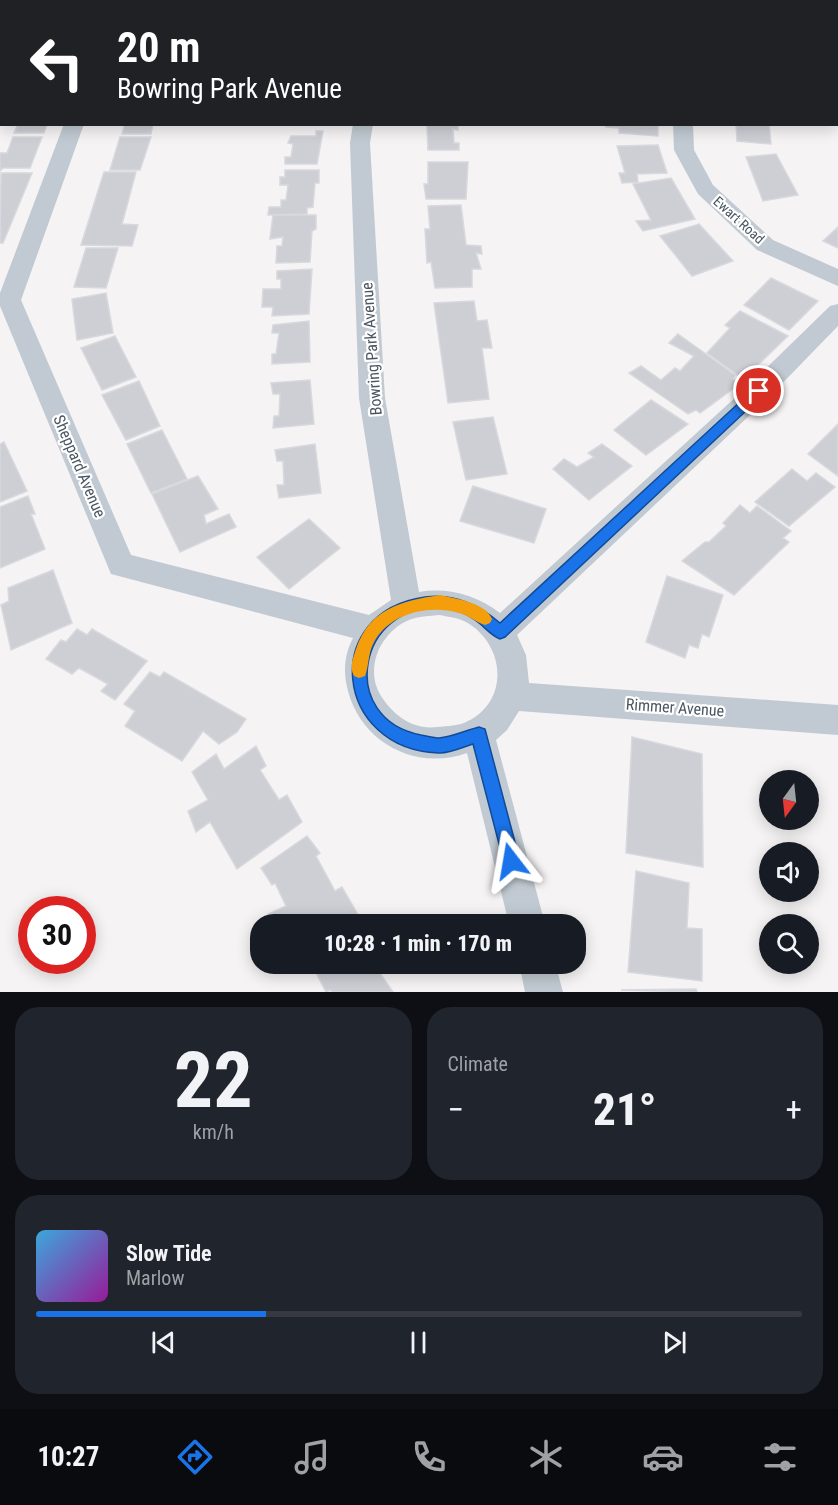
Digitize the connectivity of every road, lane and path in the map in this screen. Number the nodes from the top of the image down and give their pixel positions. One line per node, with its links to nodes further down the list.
1 (73, 126): 7 (street, Sheppard Avenue)
2 (363, 126): 6 (street, Bowring Park Avenue)
3 (683, 126): 4 (street, Ewart Road)
4 (838, 278)
5 (838, 312): 8 (street)
6 (407, 606): 7 (street); 8 (street)
7 (374, 630): 11 (street)
8 (500, 632): 9 (street)
9 (511, 696): 10 (street, Rimmer Avenue); 11 (street)
10 (838, 720)
11 (479, 735): 12 (street)
12 (524, 914)
13 (540, 974): 14 (street)
14 (544, 992)

